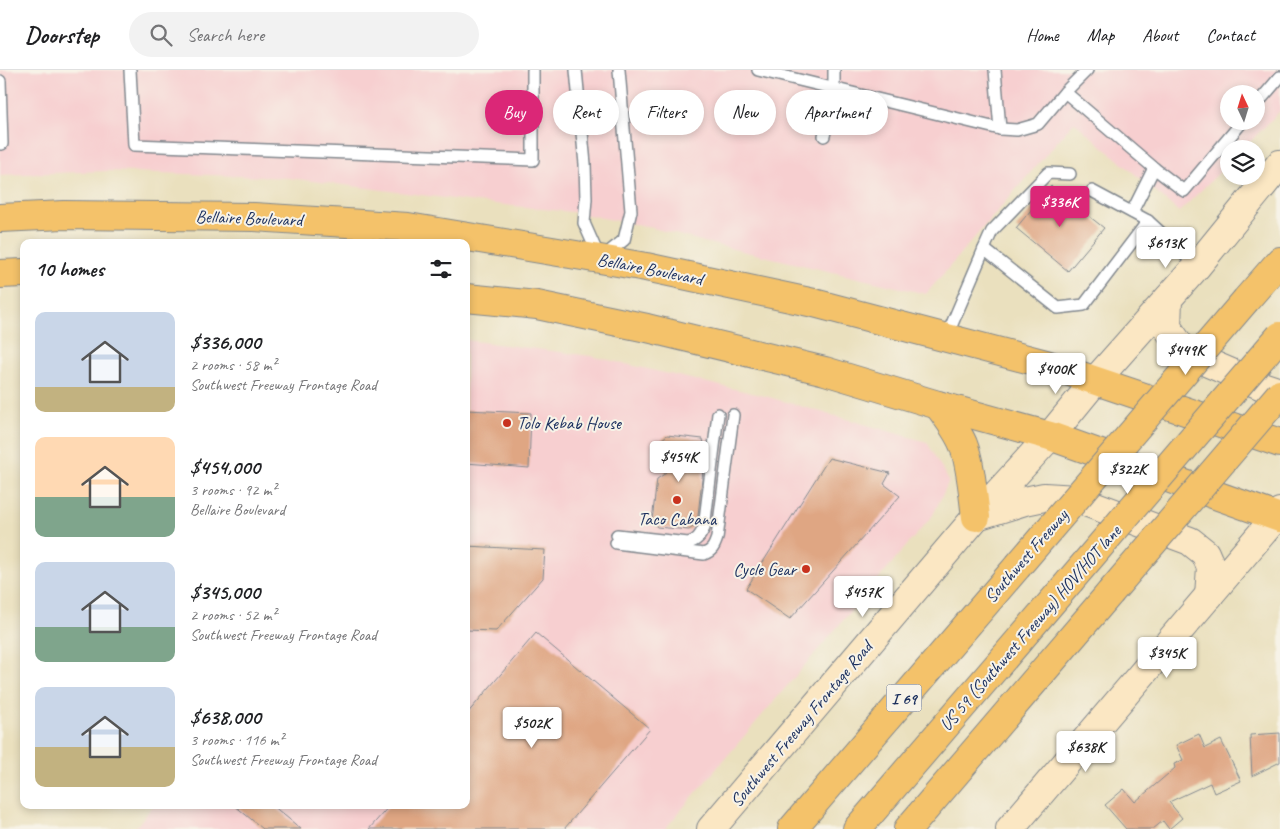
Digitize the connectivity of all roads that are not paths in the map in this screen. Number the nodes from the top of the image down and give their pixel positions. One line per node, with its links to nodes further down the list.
1 (130, 70): 2 (lane)
2 (533, 70)
3 (576, 70): 26 (lane)
4 (619, 70): 26 (lane)
5 (758, 70): 11 (lane)
6 (834, 70): 11 (lane)
7 (995, 70): 14 (lane)
8 (1087, 70): 12 (lane)
9 (1280, 77): 13 (lane)
10 (0, 81): 17 (lane)
11 (834, 89): 14 (lane); 16 (lane)
12 (1065, 92): 14 (lane); 19 (lane)
13 (1265, 94)
14 (1000, 129)
15 (1235, 130): 19 (lane)
16 (824, 136)
17 (0, 144)
18 (1280, 164): 28 (main road, Southwest Freeway Frontage Road)
19 (1154, 168): 22 (lane)
20 (1070, 174): 25 (lane)
21 (1092, 191): 22 (lane)
22 (1132, 212): 24 (lane)
23 (0, 218): 26 (main road, Bellaire Boulevard)
24 (1148, 221): 25 (lane); 28 (lane)
25 (984, 249): 34 (lane)
26 (600, 259): 34 (main road, Bellaire Boulevard)
27 (1280, 261): 46 (main road, Southwest Freeway / I 69, bridge)
28 (1197, 266): 32 (main road, Southwest Freeway Frontage Road)
29 (20, 273): 30 (main road)
30 (0, 274)
31 (470, 298): 37 (main road)
32 (1168, 299): 35 (main road, Southwest Freeway Frontage Road); 36 (main road)
33 (1280, 336): 47 (main road, US 59 (Southwest Freeway) HOV/HOT lane, bridge)
34 (946, 338): 35 (main road, Bellaire Boulevard)
35 (1095, 381): 40 (main road, Southwest Freeway Frontage Road); 41 (main road, Bellaire Boulevard)
36 (1280, 393): 48 (main road, bridge)
37 (938, 405): 40 (main road); 43 (main road)
38 (718, 414): 39 (lane)
39 (733, 416)
40 (1050, 436): 42 (main road); 43 (main road, Southwest Freeway Frontage Road)
41 (1280, 443)
42 (1278, 516): 44 (main road)
43 (976, 517): 44 (main road); 45 (main road, Southwest Freeway Frontage Road)
44 (1209, 596): 49 (main road)
45 (711, 829)
46 (792, 829)
47 (857, 829)
48 (908, 829)
49 (1010, 829)

